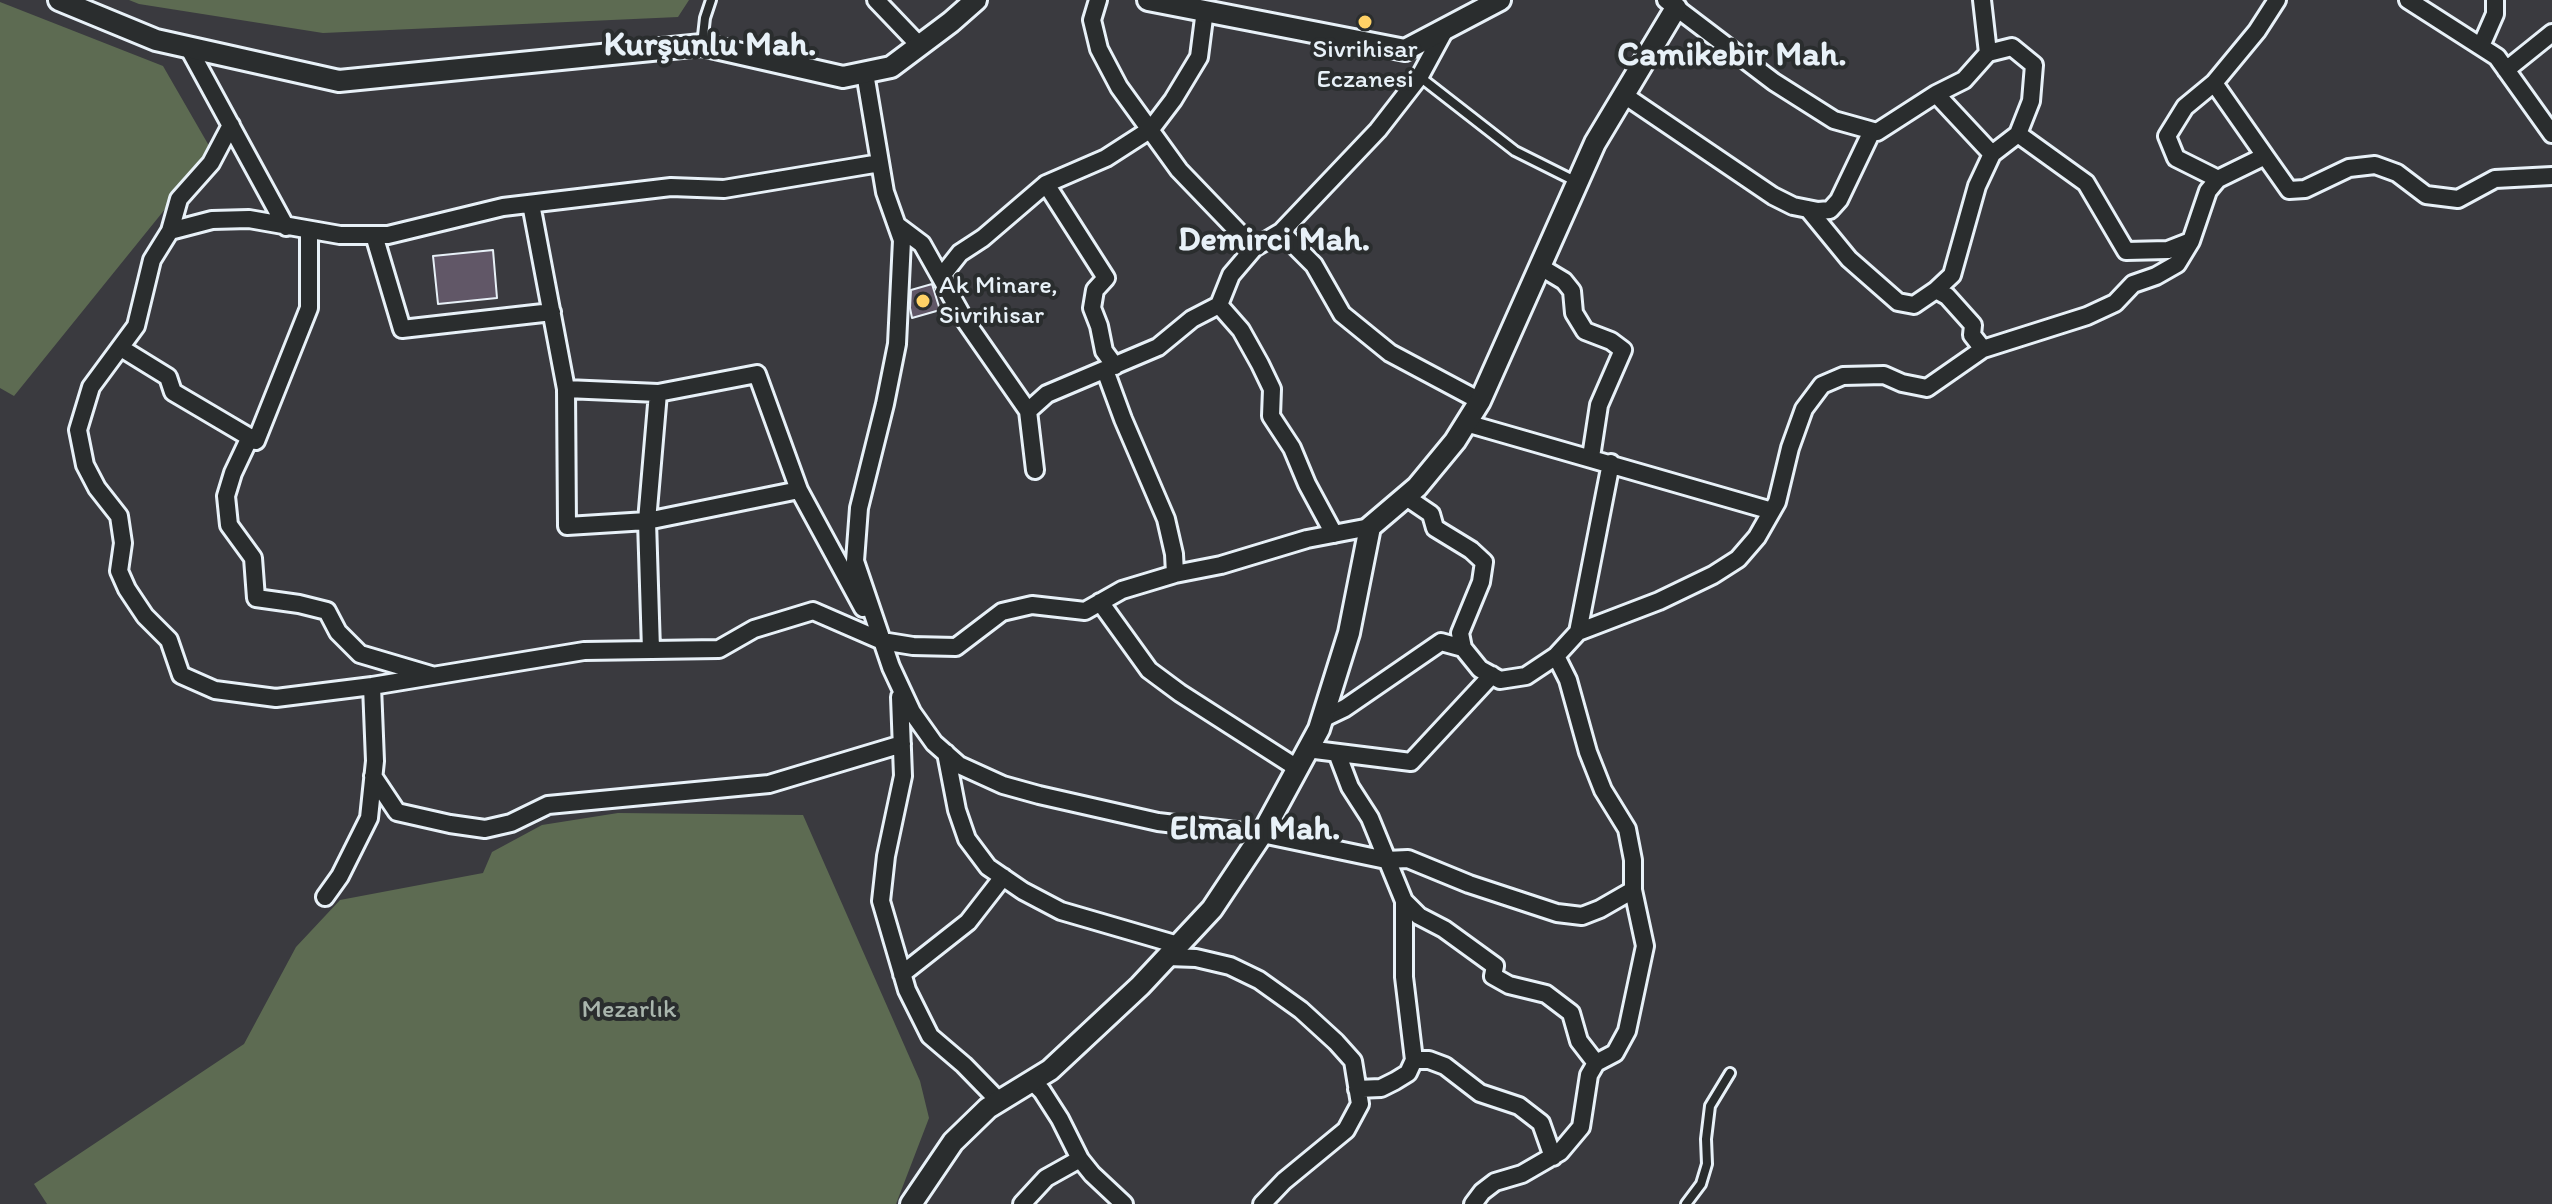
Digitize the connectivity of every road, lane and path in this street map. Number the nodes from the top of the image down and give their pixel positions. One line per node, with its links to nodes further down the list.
1 (59, 0): 19 (street)
2 (711, 0): 16 (lane)
3 (876, 0): 17 (street)
4 (976, 0): 17 (street)
5 (1098, 0): 28 (street)
6 (1148, 0): 13 (street)
7 (1500, 0): 14 (street)
8 (1982, 0): 20 (street)
9 (2277, 0): 24 (street)
10 (2408, 0): 18 (street)
11 (2495, 0): 18 (street)
12 (1675, 3): 26 (street); 29 (street)
13 (1205, 10): 14 (street); 28 (street)
14 (1446, 28): 23 (street)
15 (2552, 33): 21 (street)
16 (702, 45): 19 (street); 22 (street)
17 (920, 46): 22 (street)
18 (2481, 46): 21 (street)
19 (188, 47): 27 (street)
20 (1988, 53): 25 (street); 30 (street)
21 (2506, 70): 31 (street)
22 (865, 73): 34 (street)
23 (1420, 76): 37 (lane); 45 (street)
24 (2214, 83): 33 (street); 36 (street)
25 (1936, 94): 29 (street); 32 (street)
26 (1624, 95): 37 (street); 40 (street)
27 (231, 125): 42 (street); 44 (street)
28 (1151, 129): 38 (street); 48 (street)
29 (1872, 131): 40 (street)
30 (2018, 134): 32 (street); 47 (street)
31 (2552, 134)
32 (1992, 154): 51 (street)
33 (2265, 156): 35 (street); 36 (street)
34 (880, 163): 39 (street); 41 (street)
35 (2552, 176)
36 (2218, 179): 47 (street)
37 (1577, 182): 49 (street)
38 (1046, 184): 50 (street); 56 (street)
39 (531, 204): 46 (street); 53 (street)
40 (1808, 209): 51 (street)
41 (896, 225): 50 (street); 75 (street)
42 (286, 227): 43 (street); 44 (street)
43 (309, 230): 46 (street); 62 (street)
44 (170, 231): 54 (street)
45 (1281, 232): 48 (street); 59 (street)
46 (374, 235): 53 (street)
47 (2191, 241): 55 (street)
48 (1254, 248): 52 (street)
49 (1539, 266): 59 (street); 63 (street)
50 (941, 277): 60 (street)
51 (1936, 290): 55 (street)
52 (1219, 305): 56 (street); 71 (street)
53 (552, 312): 57 (street)
54 (121, 348): 62 (street); 81 (street)
55 (1983, 349): 68 (street)
56 (1110, 368): 60 (street); 72 (street)
57 (566, 389): 58 (street); 69 (street)
58 (658, 393): 66 (street); 69 (street)
59 (1480, 401): 61 (street)
60 (1028, 411): 65 (street)
61 (1466, 423): 63 (street); 67 (street)
62 (250, 437): 80 (street)
63 (1591, 457): 64 (street)
64 (1611, 463): 68 (street); 74 (street)
65 (1035, 470)
66 (799, 490): 69 (street); 75 (street)
67 (1406, 497): 70 (street); 76 (street)
68 (1772, 511): 74 (street)
69 (647, 521): 77 (street)
70 (1370, 527): 71 (street); 83 (street)
71 (1334, 534): 72 (street)
72 (1175, 574): 73 (street)
73 (1100, 602): 75 (street); 88 (street)
74 (1578, 632): 78 (street)
75 (882, 641): 77 (street); 82 (street)
76 (1463, 648): 79 (street); 83 (street)
77 (651, 650): 80 (street)
78 (1556, 656): 79 (street); 93 (street)
79 (1492, 675): 87 (street)
80 (435, 676): 81 (street)
81 (372, 686): 89 (street)
82 (900, 687): 84 (street); 86 (street)
83 (1322, 719): 85 (street)
84 (902, 744): 89 (street); 97 (street)
85 (1307, 749): 87 (street); 88 (street)
86 (946, 753): 90 (street); 92 (street)
87 (1337, 753): 91 (street)
88 (1297, 768): 90 (street)
89 (373, 776): 94 (street)
90 (1262, 834): 91 (street); 96 (street)
91 (1386, 860): 93 (street); 95 (street)
92 (1003, 877): 96 (street); 97 (street)
93 (1633, 890): 99 (street)
94 (325, 897)
95 (1404, 901): 98 (street); 99 (street)
96 (1173, 951): 101 (street); 102 (street)
97 (902, 974): 103 (street)
98 (1414, 1060): 102 (street); 104 (street)
99 (1596, 1063): 104 (street)
100 (1730, 1073): 111 (lane)
101 (1032, 1081): 103 (street); 105 (street)
102 (1357, 1089): 109 (street)
103 (999, 1101): 106 (street)
104 (1553, 1157): 110 (street)
105 (1080, 1159): 107 (street); 108 (street)
106 (911, 1204)
107 (1022, 1204)
108 (1124, 1204)
109 (1262, 1204)
110 (1473, 1204)
111 (1686, 1204)

